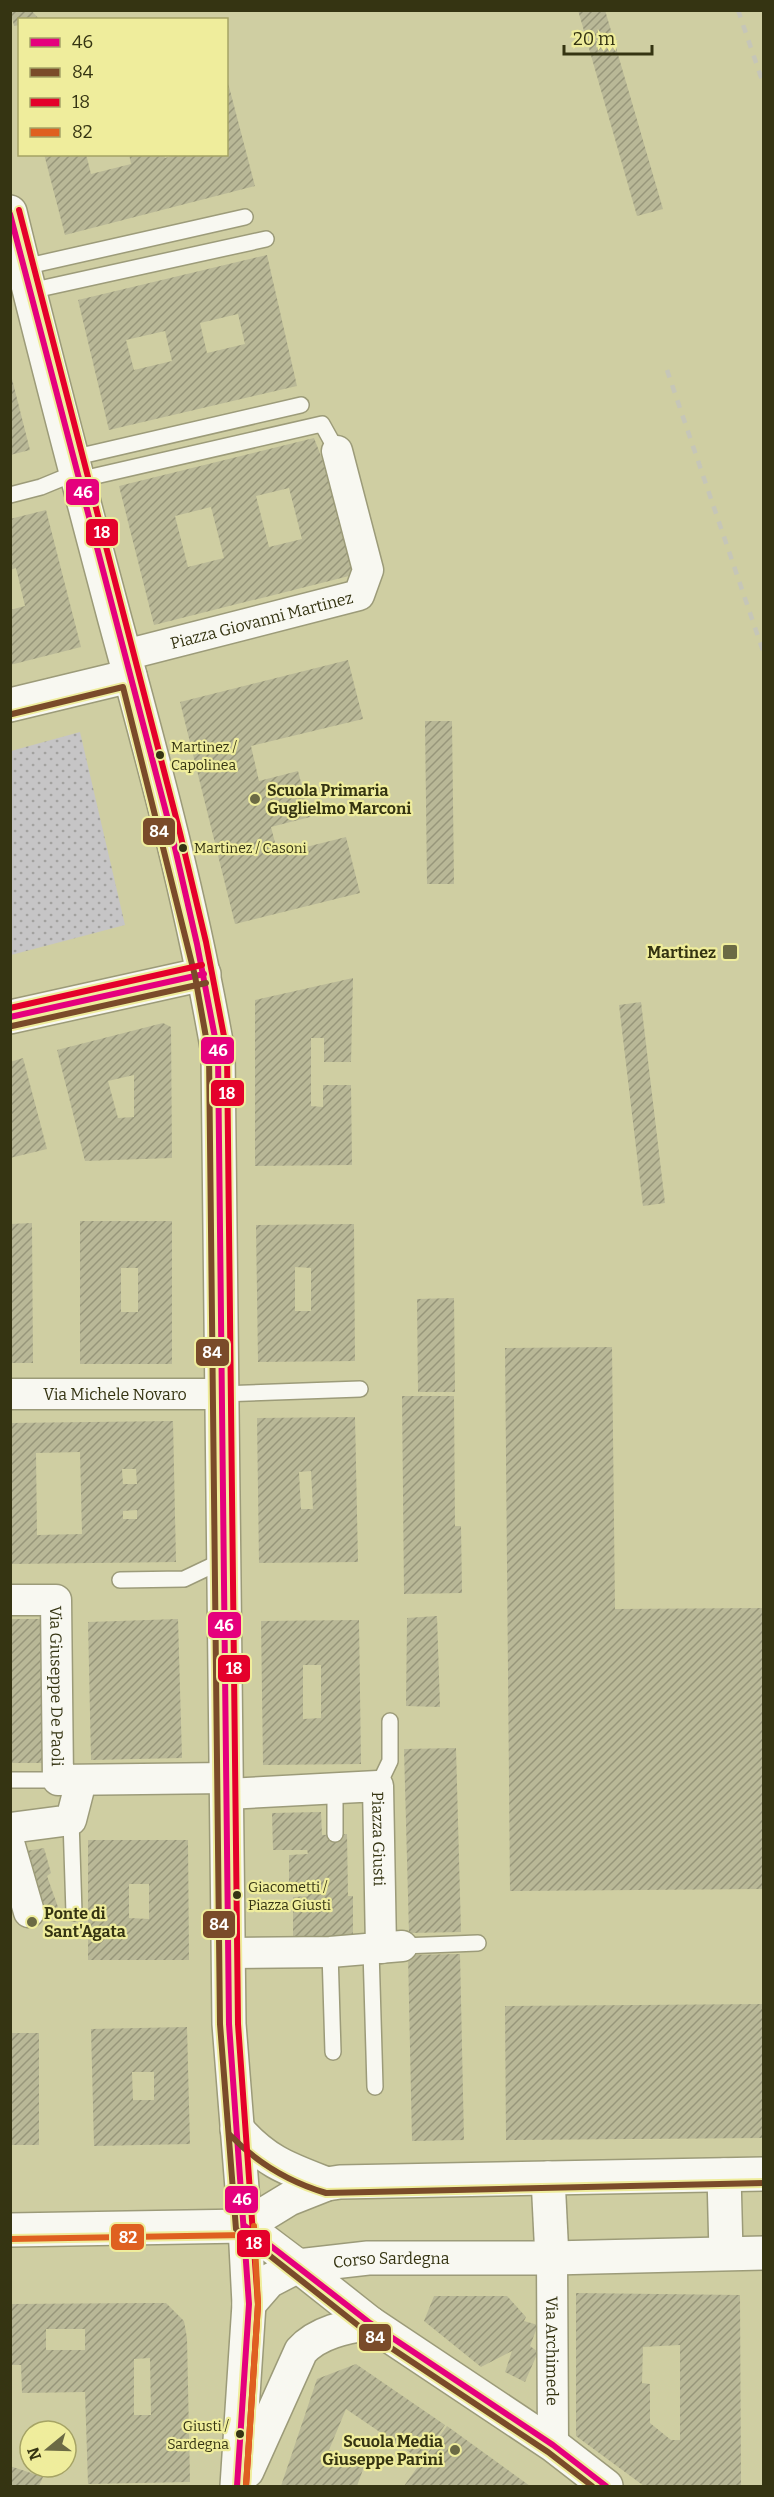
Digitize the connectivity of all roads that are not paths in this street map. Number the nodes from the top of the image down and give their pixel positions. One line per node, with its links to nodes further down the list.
1 (10, 212): 4 (street)
2 (245, 218): 4 (lane)
3 (266, 239): 4 (lane)
4 (22, 277): 7 (street)
5 (301, 405): 7 (lane)
6 (337, 451): 7 (lane); 9 (street, Piazza Giovanni Martinez)
7 (75, 470): 8 (lane); 9 (street)
8 (10, 495)
9 (128, 665): 10 (street, Piazza Giovanni Martinez); 11 (street)
10 (10, 705)
11 (204, 974): 12 (street); 15 (street)
12 (10, 1017)
13 (360, 1389): 15 (lane)
14 (10, 1394): 15 (street, Via Michele Novaro)
15 (220, 1394): 16 (street)
16 (224, 1560): 17 (lane); 22 (street)
17 (120, 1580)
18 (10, 1600): 21 (street, Via Giuseppe De Paoli)
19 (390, 1720): 23 (lane)
20 (10, 1780): 21 (lane, Via Giuseppe De Paoli)
21 (69, 1780): 22 (street, Via Giuseppe De Paoli); 25 (street, Via Giuseppe De Paoli)
22 (227, 1786): 24 (street, Piazza Giusti); 34 (street)
23 (378, 1786): 24 (street, Piazza Giusti); 32 (street, Piazza Giusti)
24 (335, 1788): 27 (lane)
25 (71, 1820): 26 (street); 30 (lane)
26 (10, 1828)
27 (335, 1834)
28 (10, 1846): 29 (street)
29 (29, 1912)
30 (74, 1912)
31 (478, 1943): 32 (lane)
32 (385, 1948): 33 (street); 36 (lane)
33 (330, 1952): 34 (street); 35 (lane)
34 (228, 1953): 37 (street)
35 (333, 2052)
36 (375, 2087)
37 (237, 2129): 41 (street); 42 (street)
38 (764, 2174): 39 (street)
39 (724, 2175): 40 (street); 44 (street)
40 (548, 2178): 41 (street); 46 (street)
41 (327, 2184): 42 (street)
42 (245, 2226): 43 (street); 47 (street); 48 (street)
43 (10, 2230)
44 (726, 2253): 45 (street, Corso Sardegna); 46 (street, Corso Sardegna)
45 (764, 2253)
46 (552, 2258): 47 (street, Corso Sardegna); 50 (street, Via Archimede)
47 (298, 2266): 48 (street); 49 (street)
48 (249, 2304): 51 (street)
49 (370, 2323): 50 (street); 51 (street)
50 (553, 2445): 52 (street)
51 (239, 2487)
52 (606, 2487)

